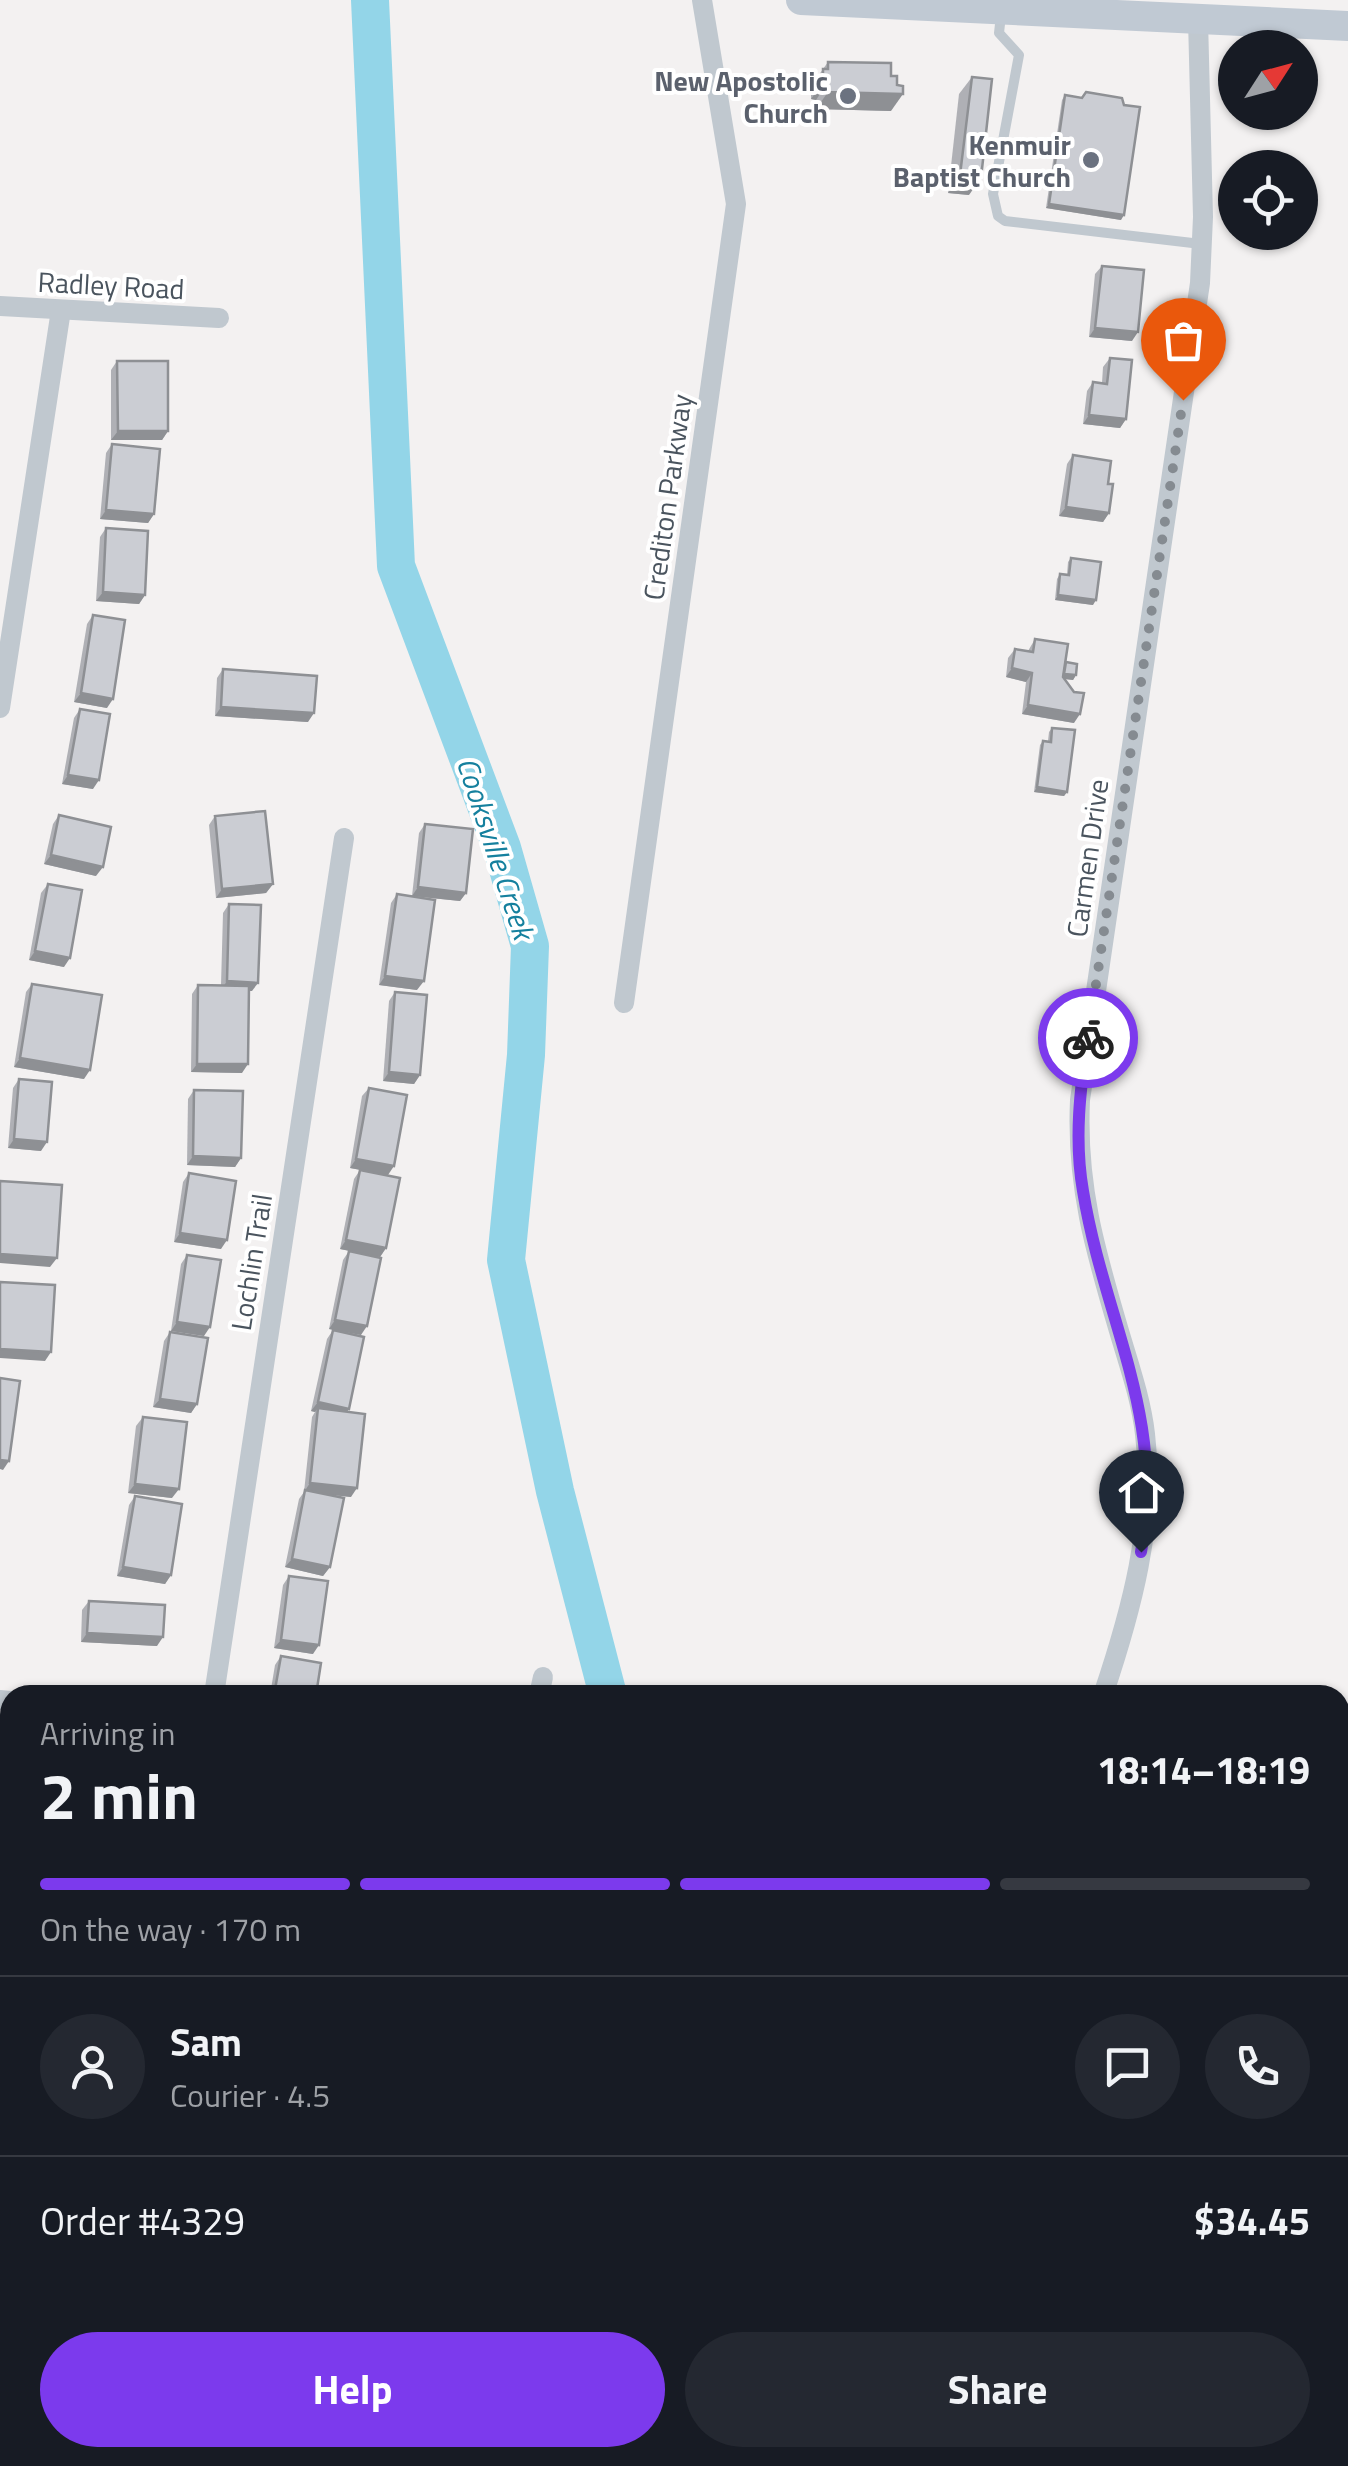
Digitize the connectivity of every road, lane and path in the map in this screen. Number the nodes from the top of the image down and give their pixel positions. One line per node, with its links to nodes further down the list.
1 (702, 0): 13 (street, Crediton Parkway)
2 (802, 0): 3 (street)
3 (1001, 9): 4 (street); 6 (lane)
4 (1198, 19): 5 (street); 6 (street, Carmen Drive)
5 (1348, 26)
6 (1202, 244): 15 (street, Carmen Drive)
7 (0, 306): 8 (street, Radley Road)
8 (62, 310): 9 (street, Radley Road); 10 (street)
9 (219, 318)
10 (5, 650): 11 (street)
11 (0, 708)
12 (344, 838): 14 (street, Lochlin Trail)
13 (624, 1003)
14 (216, 1685)
15 (1106, 1685)

